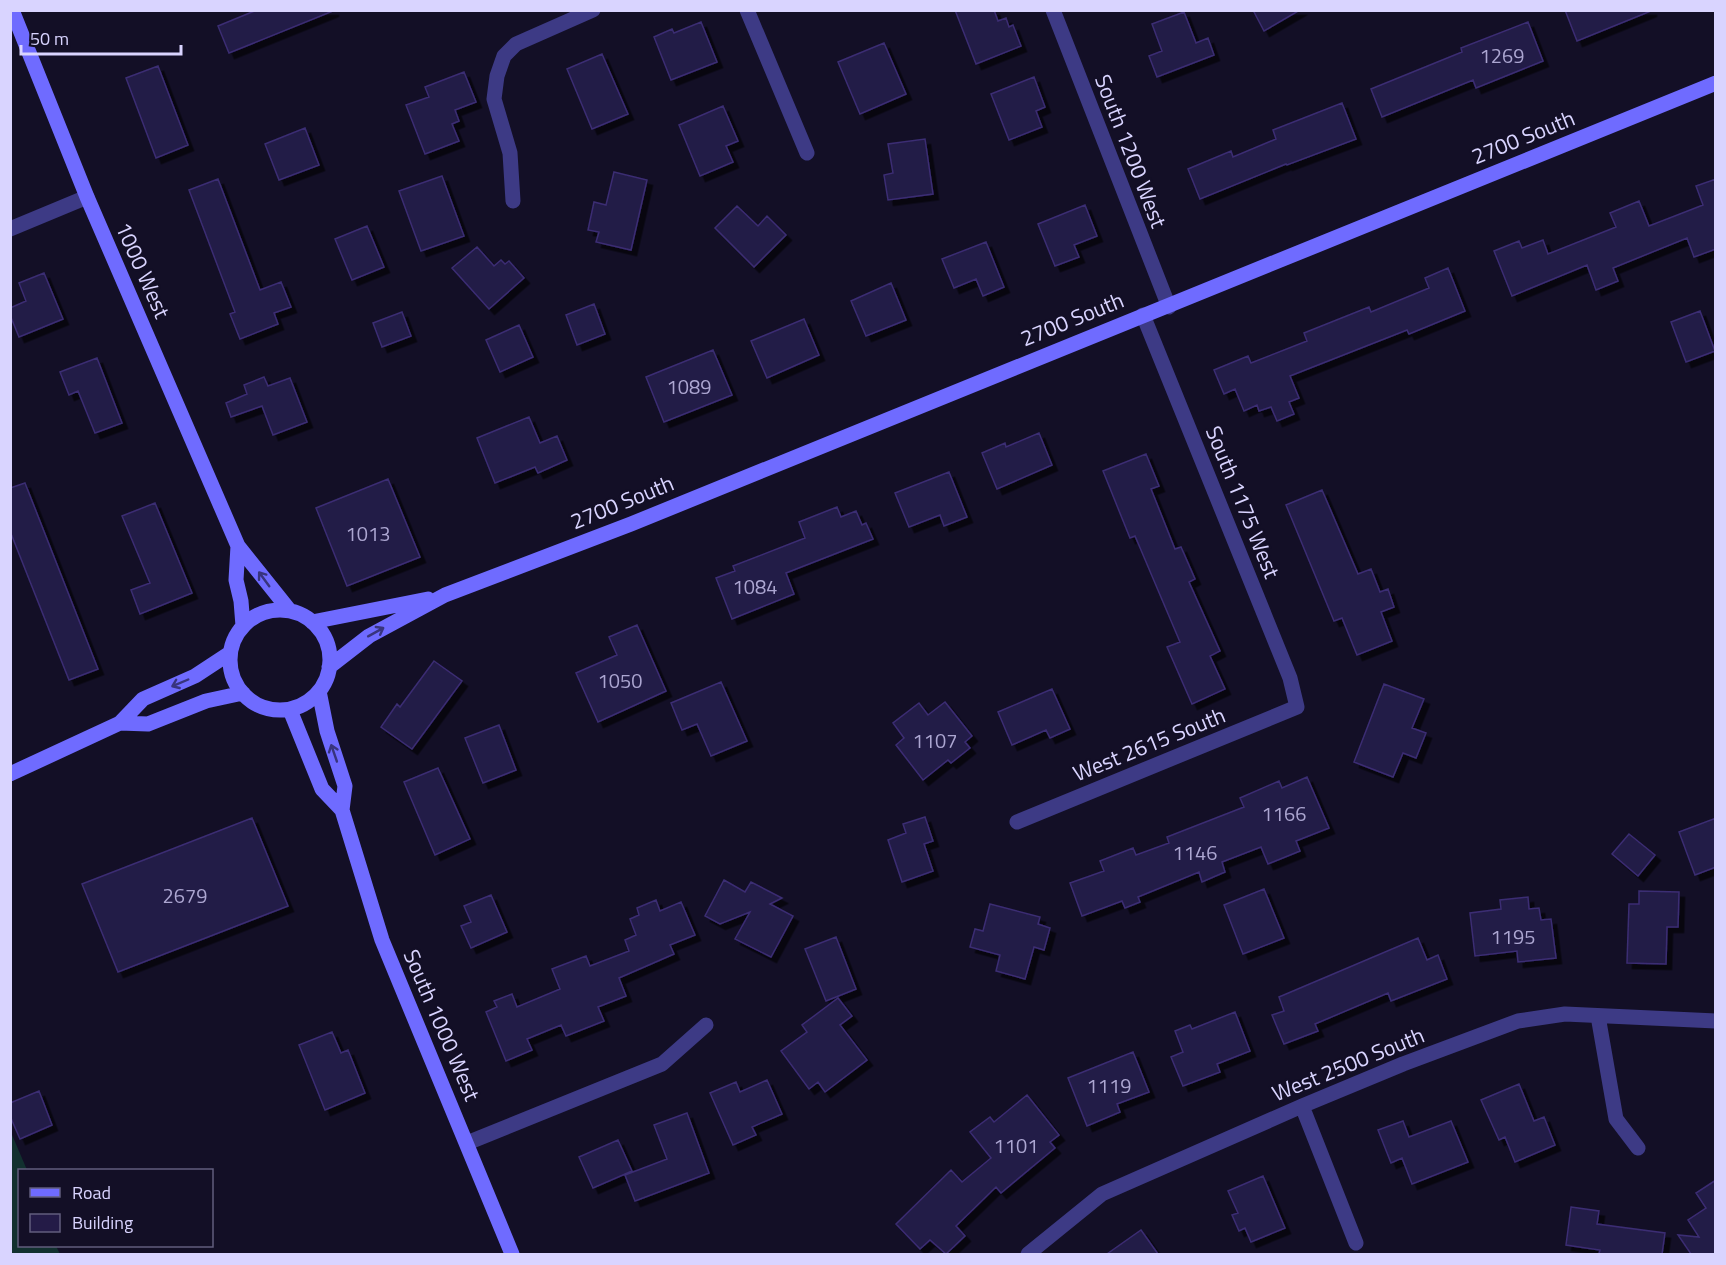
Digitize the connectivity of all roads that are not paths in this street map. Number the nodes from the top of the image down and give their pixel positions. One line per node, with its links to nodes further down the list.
1 (12, 10): 7 (main road, 1000 West)
2 (593, 10): 8 (street)
3 (747, 10): 6 (street)
4 (1053, 10): 10 (street, South 1200 West)
5 (1716, 83): 10 (main road, 2700 South)
6 (807, 153)
7 (87, 197): 9 (street); 12 (main road, 1000 West)
8 (513, 201)
9 (10, 230)
10 (1169, 307): 11 (main road, 2700 South)
11 (1143, 315): 13 (main road, 2700 South); 21 (street, South 1175 West)
12 (237, 546): 14 (main road, one-way to 12); 16 (main road)
13 (446, 595): 15 (main road); 18 (main road, one-way to 13)
14 (290, 611): 15 (main road); 16 (main road)
15 (312, 622): 18 (main road)
16 (243, 626): 17 (main road)
17 (230, 653): 20 (main road); 23 (main road, one-way to 23)
18 (329, 666): 19 (main road)
19 (319, 692): 22 (main road); 25 (main road, South 1000 West, one-way to 19)
20 (243, 693): 22 (main road); 23 (main road)
21 (1298, 707): 26 (street, West 2615 South)
22 (290, 710): 25 (main road, South 1000 West)
23 (120, 723): 24 (main road)
24 (10, 774)
25 (342, 810): 31 (main road, South 1000 West)
26 (1017, 822)
27 (1598, 1016): 28 (street, West 2500 South); 30 (street, West 2500 South); 32 (street)
28 (1716, 1021)
29 (706, 1025): 31 (street)
30 (1302, 1106): 33 (street); 35 (street, West 2500 South)
31 (467, 1143): 34 (main road, South 1000 West)
32 (1638, 1148)
33 (1356, 1243)
34 (512, 1254)
35 (1028, 1254)

